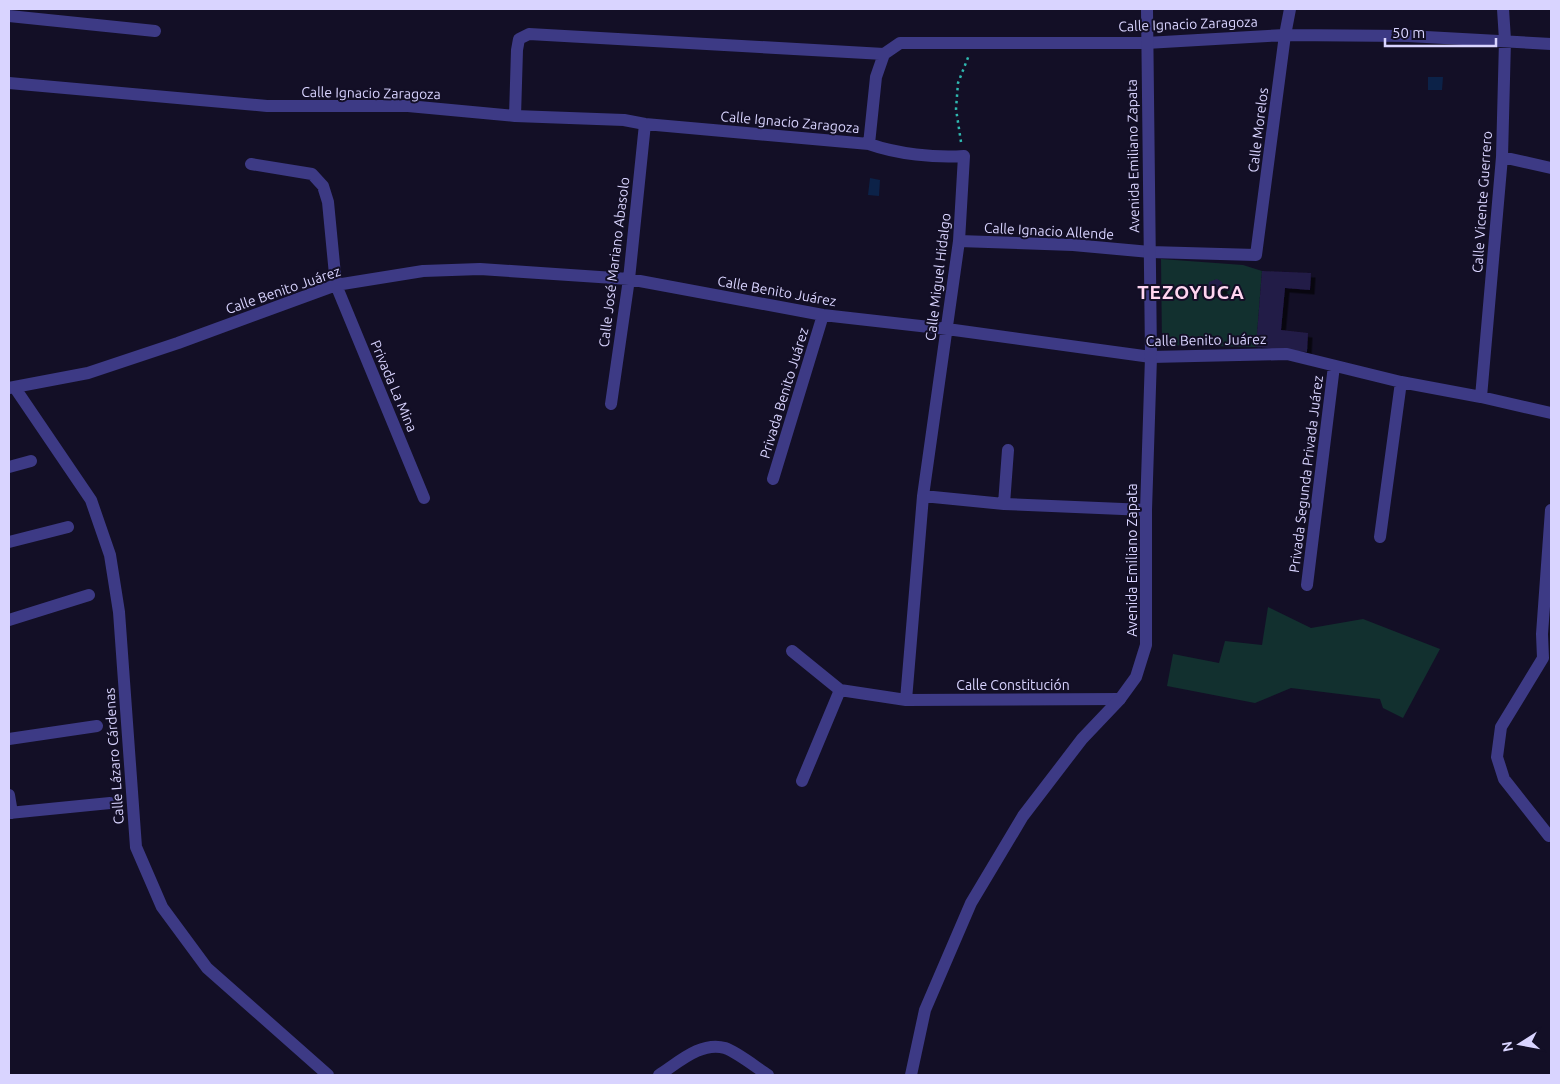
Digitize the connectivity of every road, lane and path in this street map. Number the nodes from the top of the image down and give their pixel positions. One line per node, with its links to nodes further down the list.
1 (1147, 9): 8 (street, Avenida Emiliano Zapata)
2 (1290, 9): 6 (street, Calle Morelos)
3 (1503, 9): 7 (street, Calle Vicente Guerrero)
4 (9, 16): 5 (street)
5 (155, 31)
6 (1285, 35): 7 (street, Calle Ignacio Zaragoza); 8 (street, Calle Ignacio Zaragoza); 22 (street, Calle Morelos)
7 (1505, 40): 10 (street, Calle Ignacio Zaragoza); 17 (street, Calle Vicente Guerrero)
8 (1146, 42): 9 (street, Calle Ignacio Zaragoza); 21 (street, Avenida Emiliano Zapata)
9 (974, 43): 11 (street, Calle Ignacio Zaragoza); 16 (path)
10 (1551, 44)
11 (884, 54): 13 (street); 15 (street, Calle Ignacio Zaragoza)
12 (9, 83): 13 (street, Calle Ignacio Zaragoza)
13 (515, 116): 14 (street, Calle Ignacio Zaragoza)
14 (645, 124): 15 (street, Calle Ignacio Zaragoza); 23 (street, Calle José Mariano Abasolo)
15 (869, 144): 16 (street)
16 (964, 156): 20 (street, Calle Miguel Hidalgo)
17 (1502, 157): 19 (street); 31 (street, Calle Vicente Guerrero)
18 (251, 164): 24 (street, Privada La Mina)
19 (1551, 168)
20 (959, 241): 21 (street, Calle Ignacio Allende); 26 (street, Calle Miguel Hidalgo)
21 (1150, 252): 22 (street, Calle Ignacio Allende); 27 (street, Avenida Emiliano Zapata)
22 (1256, 254)
23 (630, 279): 24 (street, Calle Benito Juárez); 25 (street, Calle Benito Juárez); 32 (street, Calle José Mariano Abasolo)
24 (336, 285): 30 (street, Calle Benito Juárez); 39 (street, Privada La Mina)
25 (823, 315): 26 (street, Calle Benito Juárez); 37 (street, Privada Benito Juárez)
26 (947, 329): 27 (street, Calle Benito Juárez); 38 (street, Calle Miguel Hidalgo)
27 (1151, 357): 28 (street, Calle Benito Juárez); 41 (street, Avenida Emiliano Zapata)
28 (1334, 366): 29 (street, Calle Benito Juárez); 46 (street, Privada Segunda Privada Juárez)
29 (1401, 382): 31 (street, Calle Benito Juárez); 44 (street)
30 (12, 388): 61 (street, Calle Lázaro Cárdenas)
31 (1481, 397): 33 (street, Calle Benito Juárez)
32 (611, 404)
33 (1551, 413)
34 (1008, 450): 40 (street)
35 (31, 462): 36 (street)
36 (9, 467)
37 (773, 479)
38 (923, 496): 40 (street); 52 (street, Calle Miguel Hidalgo)
39 (424, 498)
40 (1004, 504): 41 (street)
41 (1146, 510): 53 (street, Avenida Emiliano Zapata)
42 (1551, 510): 50 (street)
43 (68, 527): 45 (street)
44 (1380, 536)
45 (9, 542)
46 (1308, 585)
47 (90, 595): 48 (street)
48 (9, 620)
49 (792, 652): 51 (street)
50 (1547, 660): 60 (street)
51 (840, 690): 52 (street, Calle Constitución); 56 (street)
52 (906, 700): 53 (street, Calle Constitución)
53 (1120, 700): 64 (street, Avenida Emiliano Zapata)
54 (97, 726): 55 (street)
55 (9, 739)
56 (802, 781)
57 (9, 794): 59 (street)
58 (110, 803): 59 (street)
59 (10, 813)
60 (1549, 836)
61 (328, 1075)
62 (658, 1075): 63 (street)
63 (768, 1075)
64 (911, 1075)

